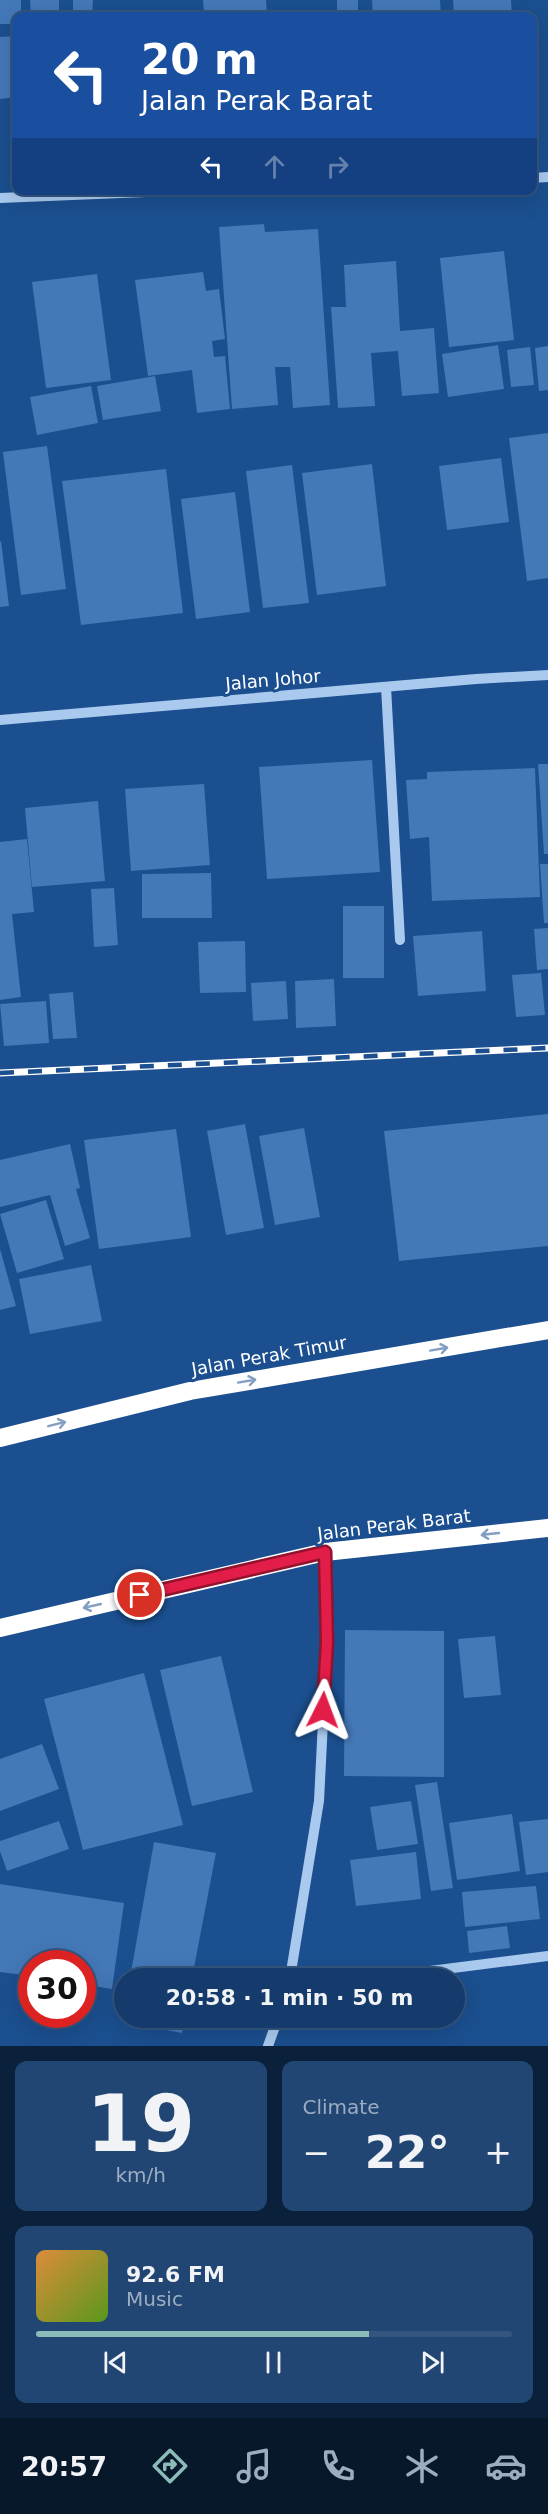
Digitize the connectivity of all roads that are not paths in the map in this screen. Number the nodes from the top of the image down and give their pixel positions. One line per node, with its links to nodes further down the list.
1 (73, 195): 2 (street)
2 (0, 198)
3 (548, 675): 4 (street, Jalan Johor)
4 (386, 687): 5 (street, Jalan Johor); 6 (street)
5 (0, 720)
6 (400, 940)
7 (548, 1330): 8 (highway, Jalan Perak Timur, one-way to 7)
8 (0, 1438)
9 (548, 1528): 10 (highway, Jalan Perak Barat, one-way to 10)
10 (325, 1552): 11 (highway, Jalan Perak Barat, one-way to 11); 13 (street)
11 (0, 1628)
12 (548, 1956): 14 (street)
13 (292, 1968)
14 (454, 1968)
15 (274, 2028): 16 (street)
16 (268, 2046)

